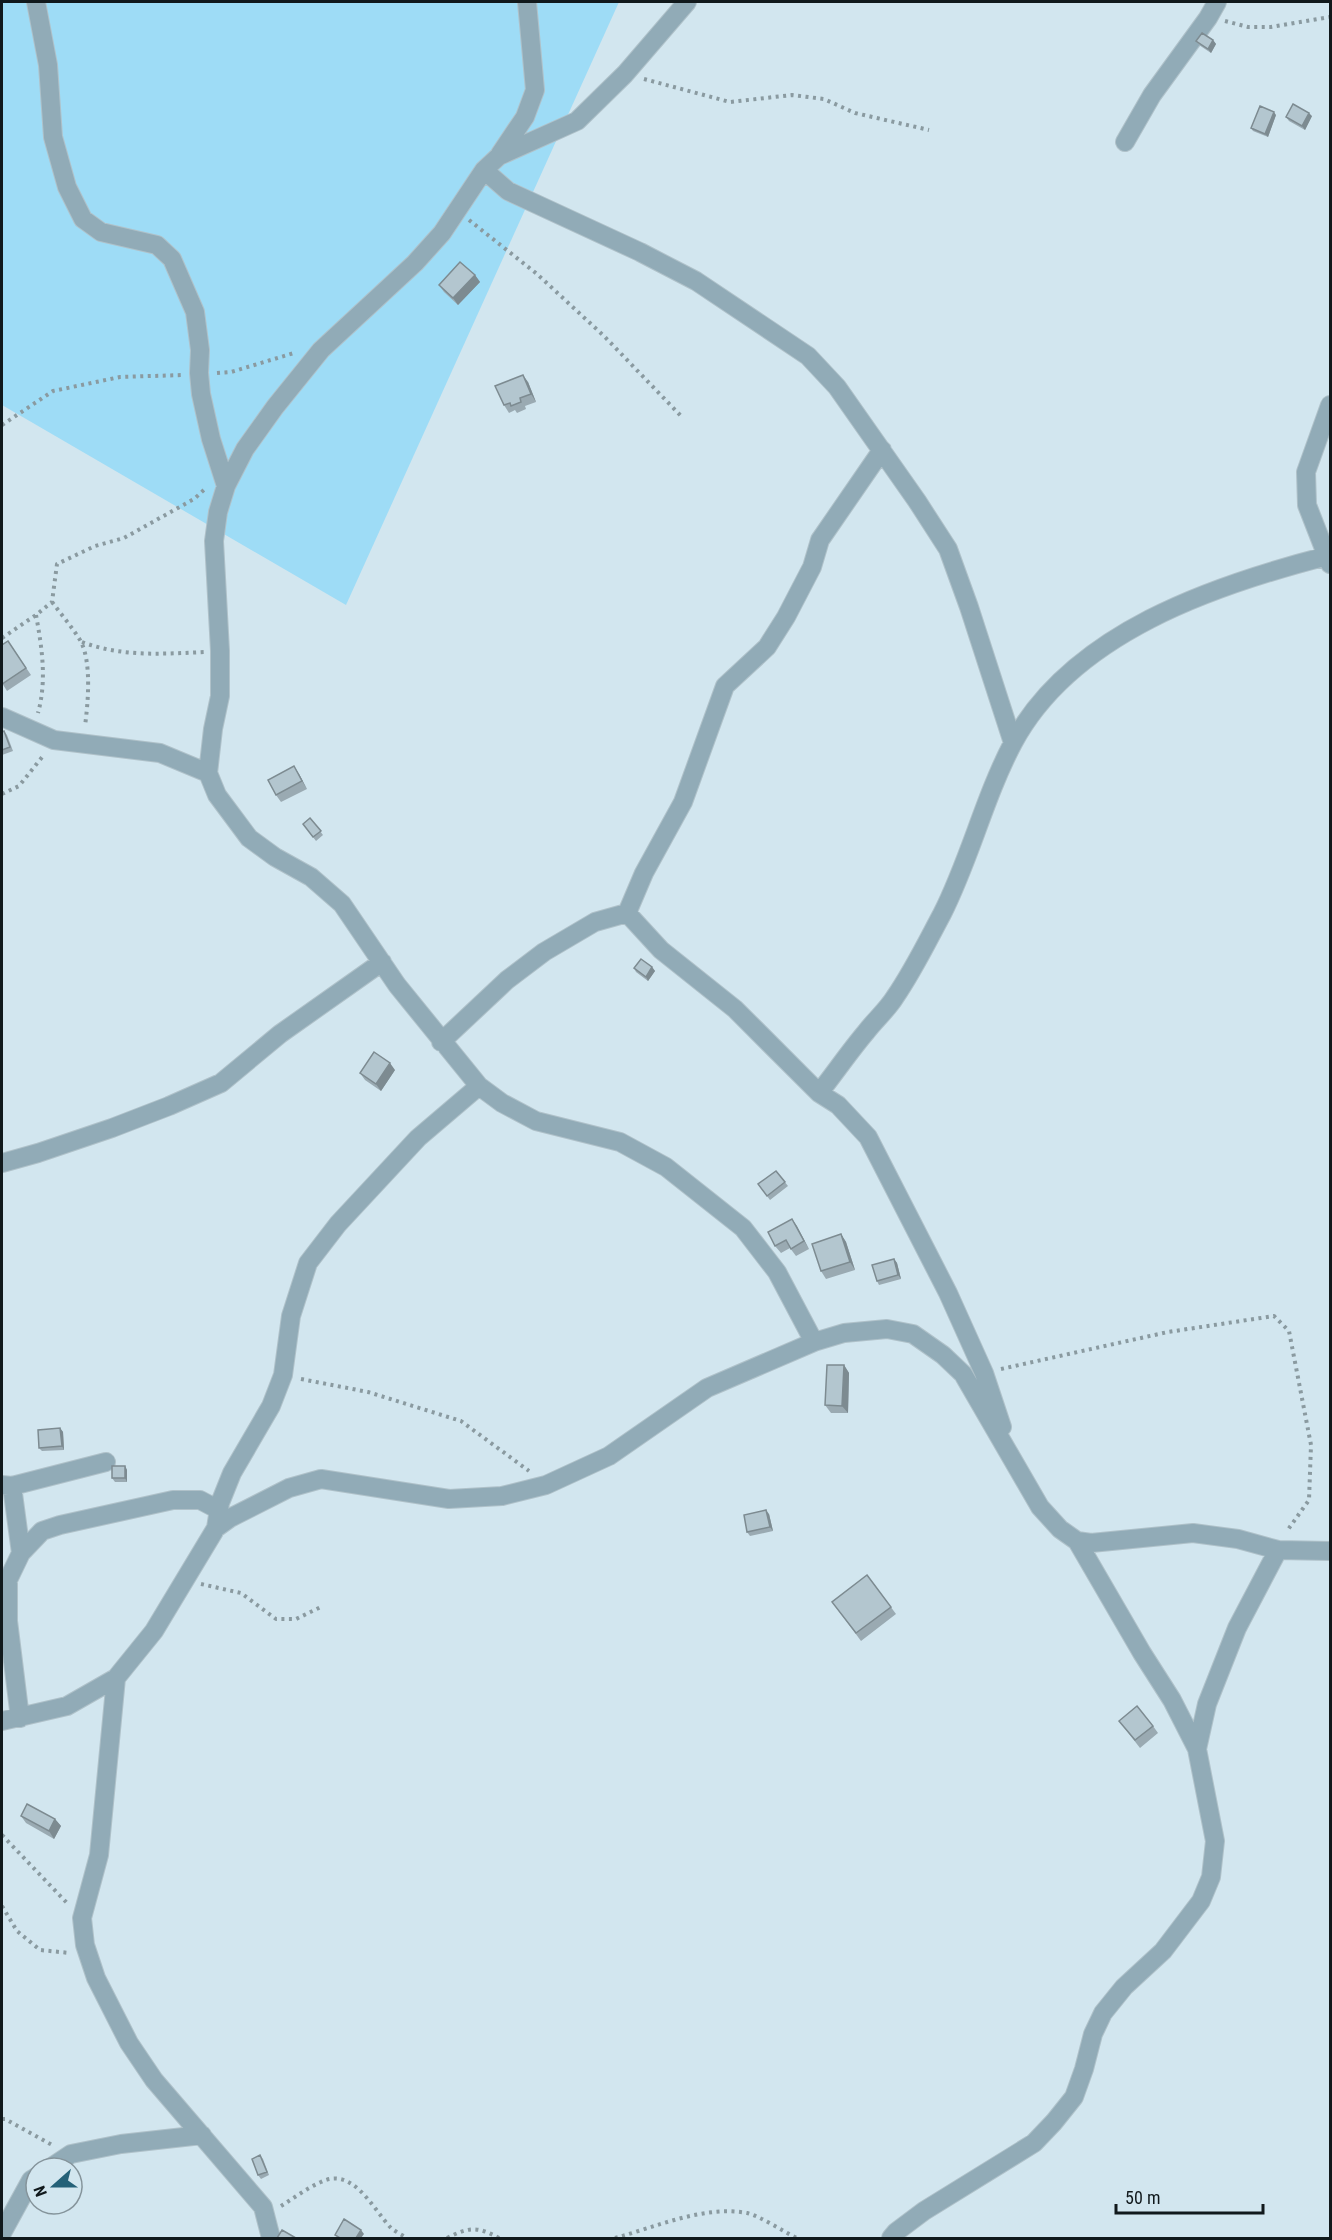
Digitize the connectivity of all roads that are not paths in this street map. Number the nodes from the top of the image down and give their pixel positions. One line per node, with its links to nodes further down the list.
1 (36, 2): 10 (street)
2 (527, 2): 6 (street)
3 (687, 2): 6 (street)
4 (1217, 2): 5 (street)
5 (1125, 142)
6 (499, 156): 7 (street)
7 (484, 170): 9 (street); 10 (street)
8 (1330, 405): 11 (street)
9 (882, 450): 13 (street); 15 (street)
10 (224, 480): 14 (street)
11 (1329, 560): 13 (street)
12 (2, 717): 14 (street)
13 (1013, 743): 19 (street)
14 (208, 773): 16 (street)
15 (627, 914): 17 (street); 19 (street)
16 (382, 962): 17 (street); 20 (street)
17 (441, 1042): 18 (street)
18 (479, 1086): 21 (street); 25 (street)
19 (819, 1093): 23 (street)
20 (2, 1163)
21 (814, 1342): 23 (street); 26 (street)
22 (106, 1462): 24 (street)
23 (1013, 1463): 27 (street)
24 (7, 1486): 30 (street)
25 (219, 1510): 26 (street); 30 (street)
26 (216, 1528): 31 (street)
27 (1077, 1541): 28 (street); 34 (street)
28 (1276, 1549): 29 (street); 34 (street)
29 (1330, 1551)
30 (21, 1553): 32 (street)
31 (116, 1678): 32 (street); 35 (street)
32 (20, 1718): 33 (street)
33 (2, 1721)
34 (1197, 1749): 40 (street)
35 (202, 2135): 36 (street); 39 (street)
36 (68, 2156)
37 (24, 2194): 38 (street)
38 (2, 2233)
39 (272, 2238)
40 (891, 2238)

